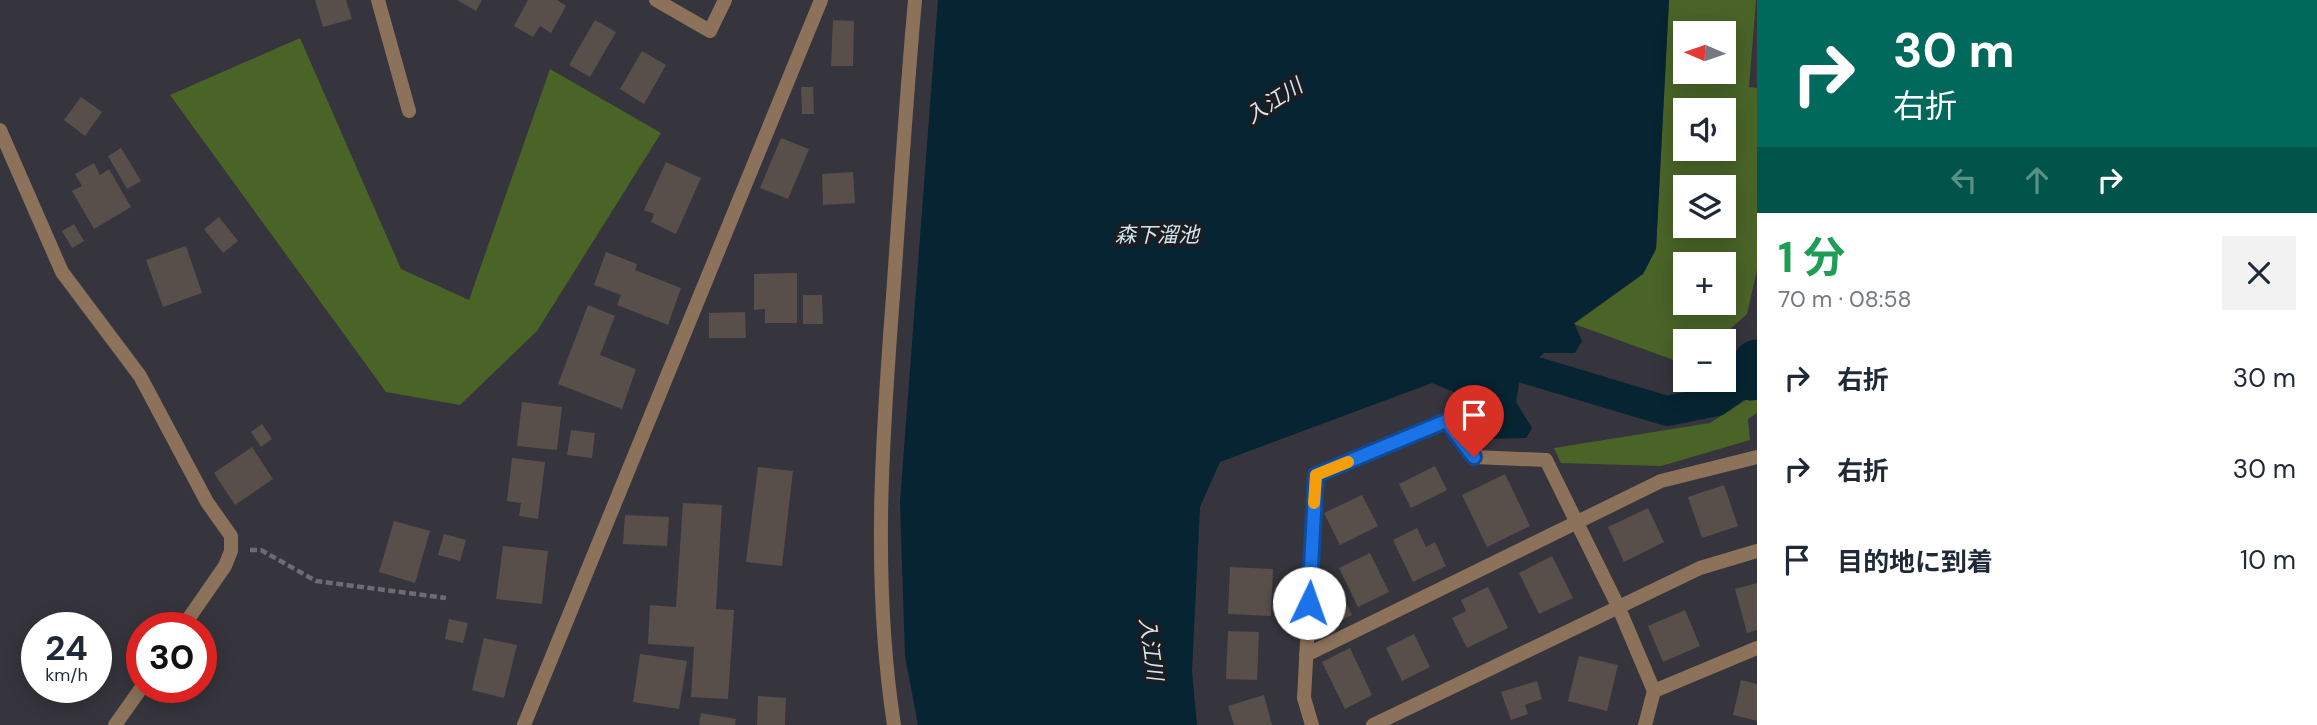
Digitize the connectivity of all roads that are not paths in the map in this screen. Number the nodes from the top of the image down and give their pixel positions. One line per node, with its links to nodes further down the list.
1 (378, 0): 6 (street)
2 (656, 0): 3 (street)
3 (724, 0)
4 (821, 0): 18 (street)
5 (915, 0): 19 (street)
6 (410, 111)
7 (0, 130): 12 (street)
8 (1757, 457): 9 (street)
9 (1577, 522): 11 (street); 14 (street); 14 (street)
10 (1757, 551): 11 (street)
11 (1618, 606): 15 (street); 21 (street)
12 (194, 612)
13 (1757, 648): 15 (street)
14 (1306, 654): 20 (street)
15 (1654, 691): 22 (street)
16 (131, 703): 17 (street)
17 (116, 725)
18 (524, 725)
19 (894, 725)
20 (1312, 725)
21 (1373, 725)
22 (1645, 725)

